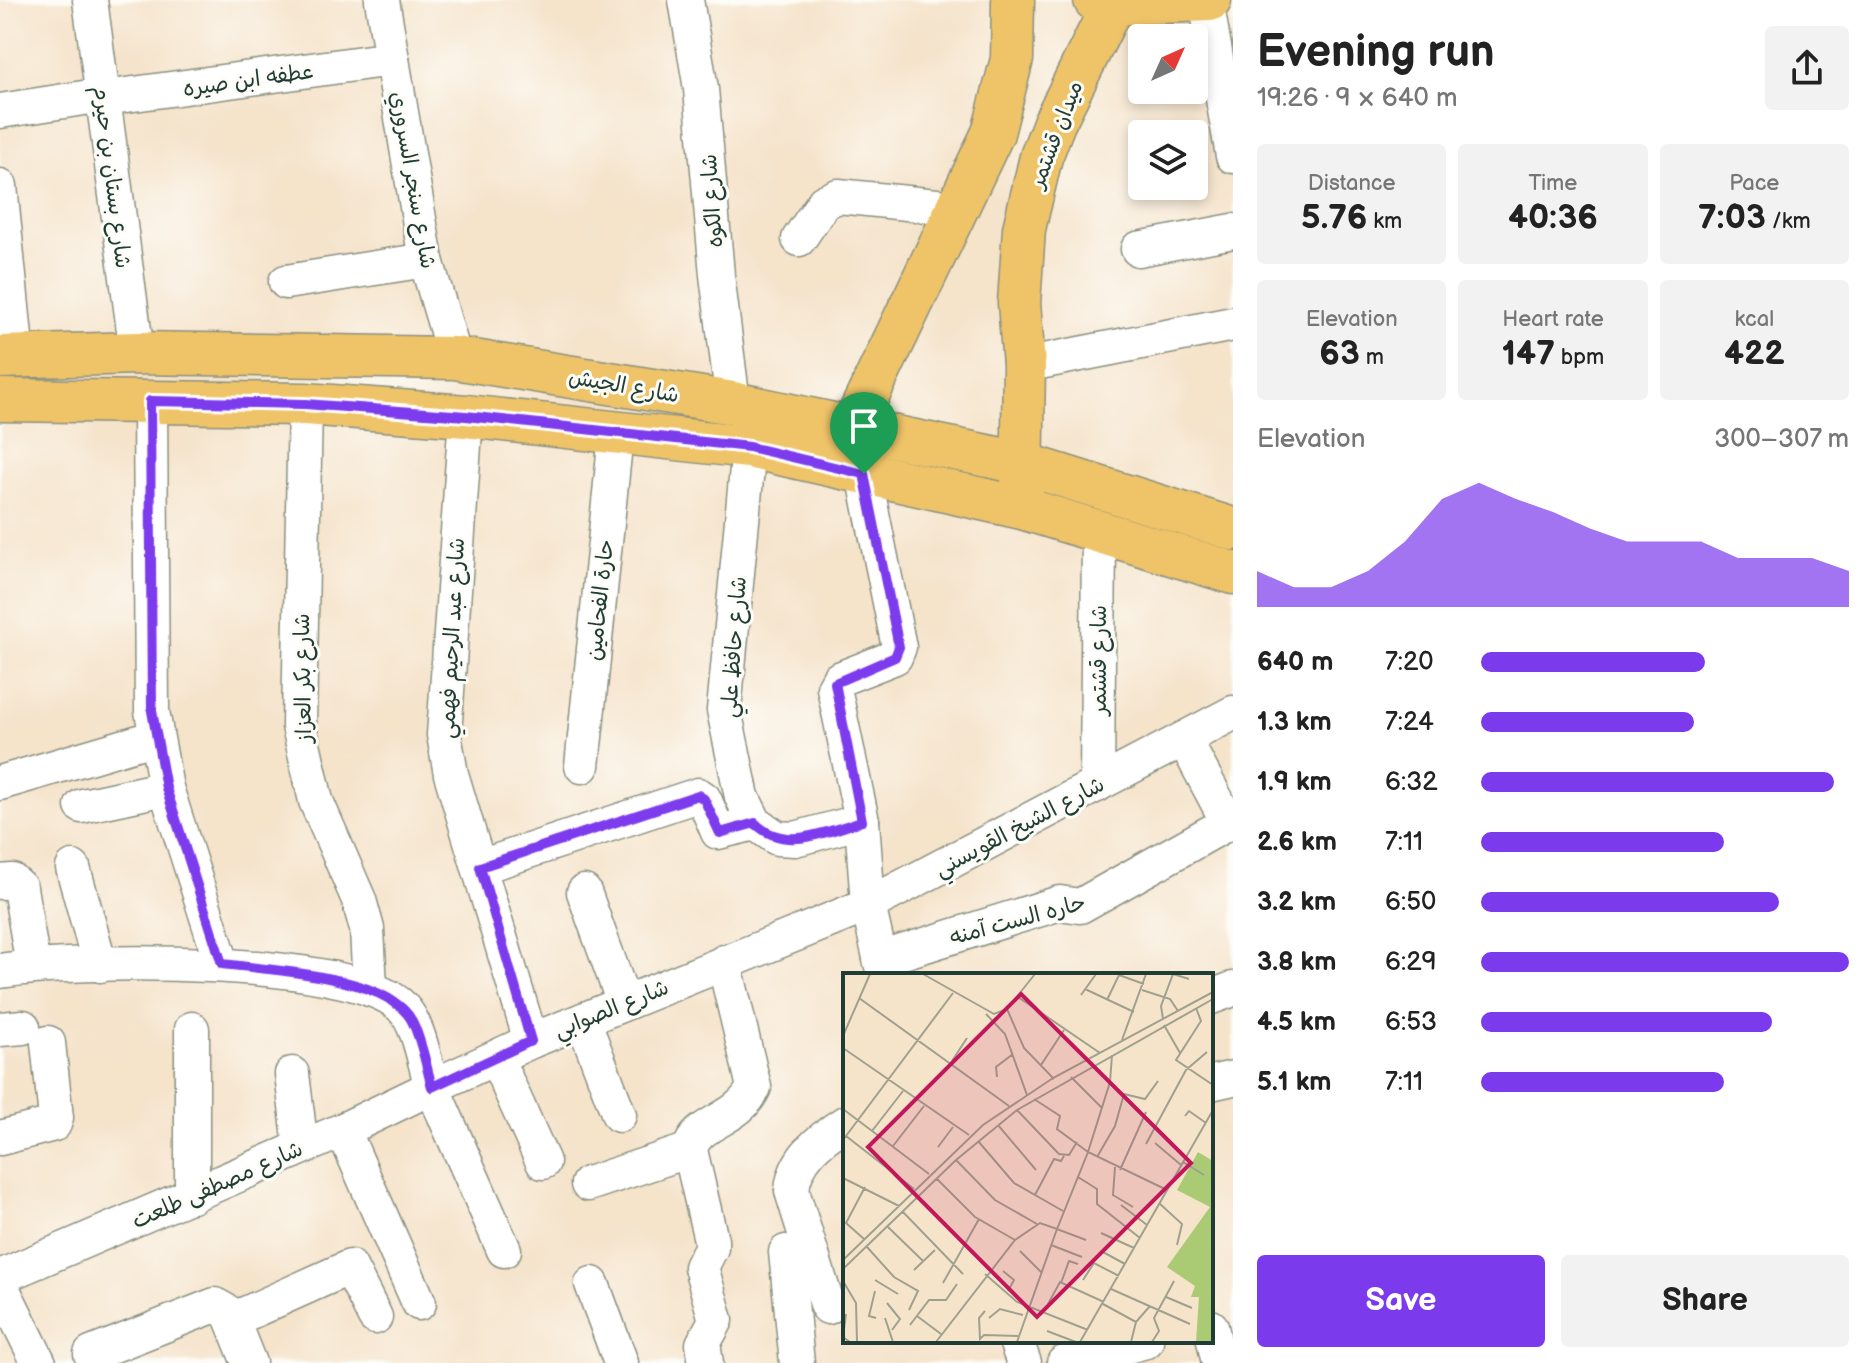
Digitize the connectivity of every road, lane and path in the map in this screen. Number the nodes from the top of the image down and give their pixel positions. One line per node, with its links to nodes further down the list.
1 (90, 0): 8 (street, شارع بستان بن حيرم)
2 (382, 0): 7 (street, شارع سنجر السروري)
3 (686, 0): 25 (street, شارع الكوه)
4 (1013, 0): 12 (main road)
5 (1208, 0): 6 (main road); 10 (street)
6 (1104, 2): 22 (main road, ميدان قشتمر)
7 (392, 59): 8 (street, عطفه ابن صيره); 16 (street, شارع سنجر السروري)
8 (104, 96): 9 (street, عطفه ابن صيره); 19 (street, شارع بستان بن حيرم)
9 (0, 111)
10 (1233, 156)
11 (0, 186): 20 (street)
12 (956, 208): 14 (street); 28 (main road)
13 (1233, 231): 15 (street)
14 (799, 239)
15 (1138, 249)
16 (426, 260): 17 (street); 21 (street, شارع سنجر السروري)
17 (286, 282)
18 (1233, 324): 22 (street)
19 (137, 353): 20 (main road, شارع الجيش); 21 (main road, شارع الجيش)
20 (9, 357)
21 (455, 358): 25 (main road, شارع الجيش)
22 (1024, 365): 31 (main road, ميدان قشتمر)
23 (0, 400): 24 (main road, شارع الجيش)
24 (150, 401): 26 (main road, شارع الجيش); 38 (street)
25 (733, 403): 28 (main road, شارع الجيش)
26 (305, 404): 27 (main road, شارع الجيش); 58 (street, شارع بكر العزاز)
27 (466, 416): 29 (main road, شارع الجيش); 48 (street, شارع عبد الرحيم فهمي)
28 (852, 429): 31 (main road, شارع الجيش)
29 (616, 435): 30 (main road, شارع الجيش); 40 (street, حارة الفحامين)
30 (749, 447): 32 (main road, شارع الجيش); 47 (street, شارع حافظ علي)
31 (1021, 463): 33 (main road, ميدان قشتمر); 34 (main road, شارع الجيش)
32 (864, 474): 33 (main road, شارع الجيش); 45 (street)
33 (1022, 508): 35 (main road, شارع الجيش)
34 (1233, 529)
35 (1099, 534): 36 (main road, شارع الجيش); 42 (street, شارع قشتمر)
36 (1233, 573)
37 (1233, 713): 39 (street, شارع الشيخ القويسني)
38 (156, 737): 41 (street); 43 (street)
39 (1184, 739): 42 (street, شارع الشيخ القويسني); 46 (street)
40 (582, 766)
41 (0, 783)
42 (1097, 785): 52 (street, شارع الشيخ القويسني)
43 (166, 788): 44 (street); 54 (street)
44 (82, 806)
45 (862, 821): 47 (street); 52 (street)
46 (1231, 821): 56 (street, حاره الست آمنه)
47 (755, 823): 48 (street)
48 (480, 867): 65 (street, شارع عبد الرحيم فهمي)
49 (73, 868): 55 (street)
50 (0, 882): 57 (street)
51 (584, 892): 61 (street)
52 (868, 905): 53 (street, شارع الصوابي); 56 (street)
53 (724, 962): 61 (street, شارع الصوابي); 76 (street)
54 (222, 964): 55 (street); 58 (street)
55 (100, 965): 57 (street)
56 (882, 967)
57 (16, 969)
58 (370, 989): 70 (street)
59 (1233, 989): 60 (street)
60 (1213, 996)
61 (624, 1003): 62 (street, شارع الصوابي)
62 (583, 1020): 65 (street, شارع الصوابي); 71 (street)
63 (192, 1029): 79 (street)
64 (24, 1033): 74 (street)
65 (531, 1041): 66 (street, شارع الصوابي)
66 (496, 1058): 70 (street, شارع الصوابي); 77 (street)
67 (292, 1074): 75 (street)
68 (1233, 1078): 69 (street)
69 (1213, 1083)
70 (432, 1087): 73 (street, شارع مصطفى طلعت); 80 (street)
71 (619, 1115)
72 (843, 1124): 86 (street)
73 (343, 1130): 75 (street, شارع مصطفى طلعت); 85 (street)
74 (0, 1138)
75 (301, 1147): 79 (street, شارع مصطفى طلعت)
76 (690, 1150): 78 (street); 98 (street)
77 (543, 1162)
78 (588, 1184)
79 (192, 1196): 82 (street, شارع مصطفى طلعت)
80 (504, 1250)
81 (786, 1252): 99 (street)
82 (0, 1277)
83 (0, 1284): 95 (street)
84 (592, 1284): 97 (street)
85 (419, 1303)
86 (828, 1307)
87 (375, 1317): 88 (street)
88 (232, 1320): 94 (street); 96 (street)
89 (1233, 1320): 90 (street)
90 (1213, 1325)
91 (1213, 1335): 102 (street)
92 (1017, 1343): 100 (street)
93 (1139, 1343): 101 (street)
94 (91, 1354)
95 (39, 1363)
96 (249, 1363)
97 (621, 1363)
98 (706, 1363)
99 (797, 1363)
100 (1024, 1363)
101 (1064, 1363)
102 (1219, 1363)

